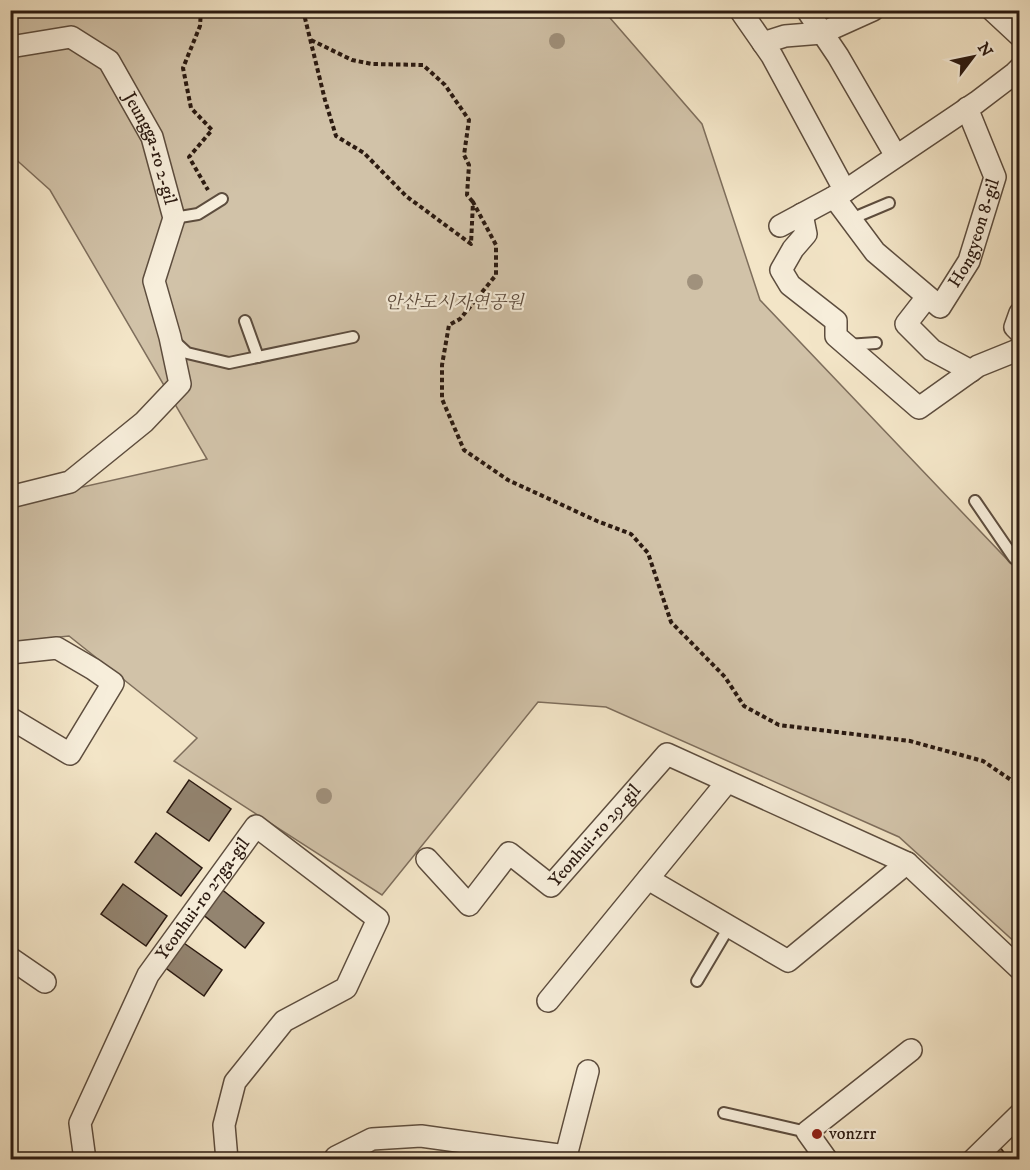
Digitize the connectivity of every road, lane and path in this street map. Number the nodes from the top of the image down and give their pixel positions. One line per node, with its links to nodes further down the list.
1 (201, 10): 16 (path)
2 (303, 10): 9 (path)
3 (740, 10): 10 (street, Hongyeon 8-gil)
4 (807, 10): 7 (street)
5 (873, 10): 7 (street)
6 (992, 10): 8 (street)
7 (822, 33): 10 (street); 14 (street)
8 (1020, 36)
9 (311, 40): 17 (path); 17 (path)
10 (762, 43): 15 (street, Hongyeon 8-gil)
11 (10, 47): 20 (street, Jeungga-ro 2-gil)
12 (1017, 78): 13 (street)
13 (967, 108): 14 (street); 23 (street, Hongyeon 8-gil)
14 (896, 156): 15 (street)
15 (840, 194): 19 (street); 21 (street, Hongyeon 8-gil)
16 (219, 201): 20 (lane)
17 (473, 202): 40 (path)
18 (889, 203): 21 (lane)
19 (802, 214): 22 (street); 30 (street)
20 (174, 218): 27 (street, Jeungga-ro 2-gil)
21 (850, 219): 23 (street, Hongyeon 8-gil)
22 (780, 226)
23 (927, 297): 33 (street, Hongyeon 8-gil)
24 (1020, 313): 26 (street)
25 (245, 321): 32 (lane)
26 (1020, 332)
27 (170, 337): 32 (lane); 34 (street, Jeungga-ro 2-gil)
28 (353, 337): 32 (lane)
29 (876, 343): 30 (lane)
30 (846, 345): 33 (street)
31 (1020, 349): 33 (street)
32 (258, 357)
33 (971, 371)
34 (10, 497)
35 (975, 501): 36 (lane)
36 (1017, 556)
37 (10, 653): 38 (street)
38 (10, 718)
39 (727, 782): 41 (street, Yeonhui-ro 29-gil); 42 (street, Yeonhui-ro 29-gil); 43 (street)
40 (1020, 786)
41 (427, 859)
42 (907, 863): 44 (street); 46 (street, Yeonhui-ro 29-gil)
43 (648, 879): 44 (street); 49 (street)
44 (729, 927): 47 (lane)
45 (10, 957): 48 (street)
46 (1020, 969)
47 (697, 981)
48 (45, 982)
49 (548, 1001)
50 (911, 1050): 54 (street)
51 (588, 1071): 57 (street)
52 (724, 1113): 54 (lane)
53 (1020, 1114): 59 (street)
54 (807, 1132): 58 (street)
55 (85, 1160): 56 (street, Yeonhui-ro 27ga-gil)
56 (227, 1160)
57 (336, 1160)
58 (827, 1160)
59 (973, 1160)

